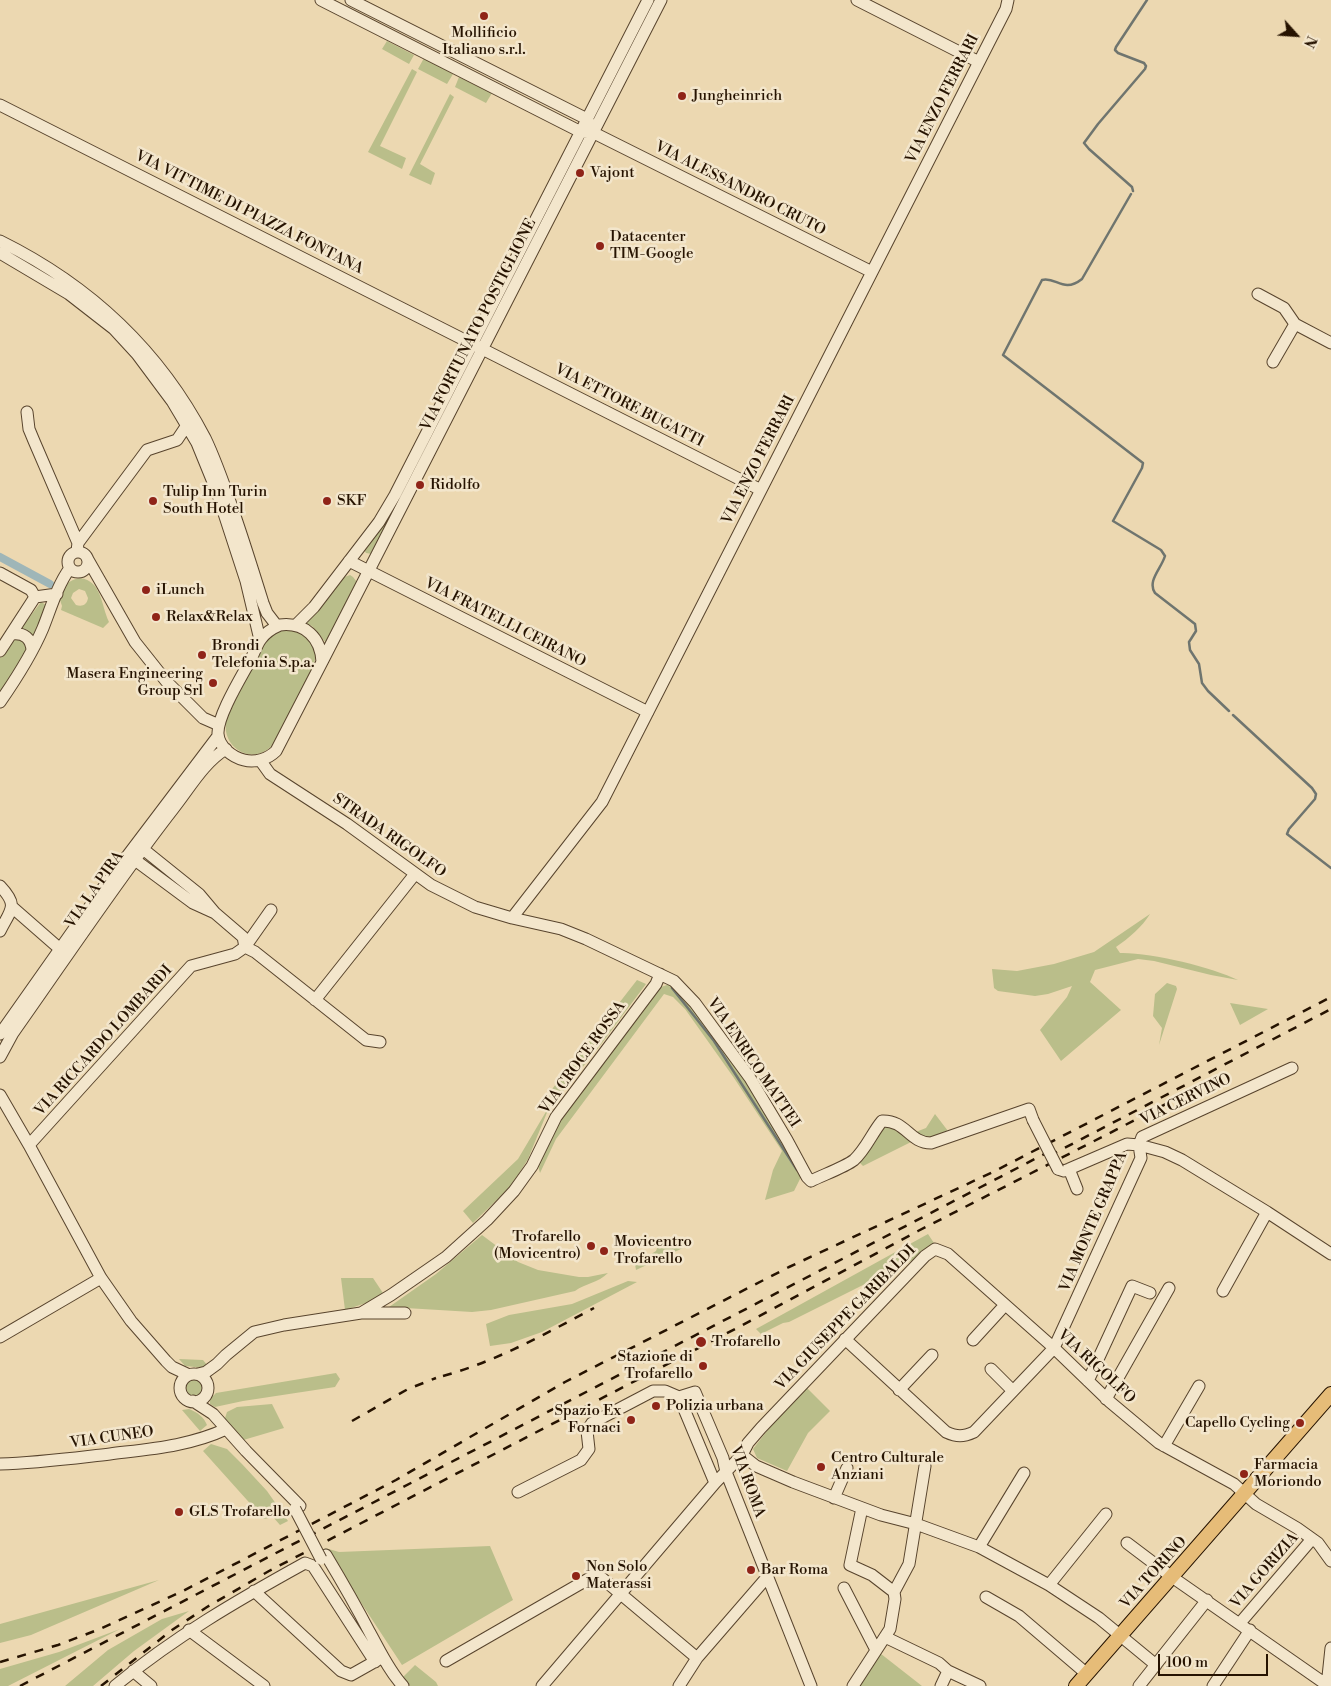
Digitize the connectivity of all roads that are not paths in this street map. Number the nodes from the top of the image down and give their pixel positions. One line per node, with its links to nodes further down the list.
1 (321, 0): 9 (street)
2 (351, 0): 8 (street)
3 (648, 0): 11 (street, VIA FORTUNATO POSTIGLIONE)
4 (661, 0): 13 (street, VIA FORTUNATO POSTIGLIONE)
5 (857, 0): 7 (street)
6 (1008, 0): 7 (street, VIA ENZO FERRARI)
7 (979, 62): 16 (street, VIA ENZO FERRARI)
8 (485, 68): 9 (street); 11 (street)
9 (478, 80): 12 (street)
10 (0, 105): 20 (street, VIA VITTIME DI PIAZZA FONTANA)
11 (587, 119): 12 (street, VIA FORTUNATO POSTIGLIONE); 13 (street)
12 (581, 132): 13 (street); 20 (street, VIA FORTUNATO POSTIGLIONE)
13 (594, 133): 16 (street, VIA ALESSANDRO CRUTO); 20 (street, VIA FORTUNATO POSTIGLIONE)
14 (0, 241): 35 (street)
15 (0, 253): 23 (street)
16 (872, 272): 25 (street, VIA ENZO FERRARI)
17 (1258, 294): 18 (street)
18 (1295, 324): 19 (street); 21 (street)
19 (1331, 343)
20 (479, 346): 24 (street, VIA FORTUNATO POSTIGLIONE); 25 (street, VIA ETTORE BUGATTI)
21 (1273, 362)
22 (27, 412): 26 (street)
23 (187, 425): 26 (street); 37 (street)
24 (410, 480): 27 (street, VIA FORTUNATO POSTIGLIONE); 30 (street, VIA FORTUNATO POSTIGLIONE)
25 (761, 490): 42 (street, VIA ENZO FERRARI)
26 (81, 551): 28 (street); 28 (street); 31 (street)
27 (349, 561): 30 (street, VIA FRATELLI CEIRANO); 34 (street, VIA FORTUNATO POSTIGLIONE)
28 (75, 570): 31 (street); 32 (street)
29 (0, 572): 33 (street)
30 (370, 572): 40 (street, VIA FORTUNATO POSTIGLIONE); 42 (street, VIA FRATELLI CEIRANO)
31 (104, 587): 43 (street)
32 (57, 594): 33 (street); 38 (street)
33 (35, 598): 36 (street)
34 (296, 625): 35 (street); 40 (street)
35 (277, 626): 37 (street)
36 (13, 634): 38 (street); 39 (street)
37 (260, 640): 43 (street, VIA LA PIRA)
38 (32, 650): 41 (street)
39 (0, 651)
40 (322, 662): 45 (street, VIA FORTUNATO POSTIGLIONE)
41 (0, 702)
42 (648, 712): 53 (street, VIA ENZO FERRARI)
43 (219, 730): 44 (street); 56 (street, VIA LA PIRA)
44 (226, 749): 45 (street); 46 (street, VIA LA PIRA)
45 (260, 760): 48 (street, STRADA RIGOLFO)
46 (143, 849): 47 (street, VIA LA PIRA); 49 (street)
47 (135, 860): 49 (street); 61 (street, VIA LA PIRA)
48 (415, 874): 53 (street, STRADA RIGOLFO); 58 (street)
49 (176, 883): 55 (street)
50 (0, 886): 51 (street)
51 (12, 907): 54 (street); 56 (street)
52 (271, 910): 55 (street, VIA RICCARDO LOMBARDI)
53 (512, 918): 57 (street, VIA ENRICO MATTEI)
54 (0, 931)
55 (245, 947): 58 (street); 64 (street, VIA RICCARDO LOMBARDI)
56 (60, 949): 59 (street, VIA LA PIRA)
57 (660, 974): 66 (street, VIA ENRICO MATTEI, bridge); 76 (street, VIA CROCE ROSSA)
58 (315, 1000): 60 (street)
59 (0, 1034)
60 (380, 1042)
61 (0, 1057)
62 (1292, 1068): 65 (street, VIA CERVINO)
63 (0, 1095): 64 (street)
64 (29, 1145): 71 (street)
65 (1139, 1145): 66 (street, VIA CERVINO); 68 (street, VIA MONTE GRAPPA); 81 (street, VIA MONTE GRAPPA)
66 (1064, 1169): 67 (street)
67 (1077, 1189)
68 (1267, 1212): 70 (street, VIA MONTE GRAPPA); 73 (street)
69 (935, 1249): 75 (street, VIA RIGOLFO); 79 (street, VIA GIUSEPPE GARIBALDI)
70 (1331, 1254)
71 (101, 1278): 78 (street); 84 (street)
72 (1169, 1288): 95 (street)
73 (1223, 1291)
74 (1150, 1294): 87 (street)
75 (1005, 1305): 80 (street); 81 (street, VIA RIGOLFO)
76 (361, 1313): 77 (street); 83 (street, VIA CROCE ROSSA)
77 (405, 1313)
78 (0, 1337)
79 (845, 1339): 90 (street); 100 (street, VIA GIUSEPPE GARIBALDI)
80 (974, 1340)
81 (1054, 1348): 87 (street, VIA RIGOLFO); 91 (street, VIA MONTE GRAPPA)
82 (932, 1355): 90 (street)
83 (218, 1364): 86 (street, VIA CROCE ROSSA); 92 (street, VIA CROCE ROSSA)
84 (172, 1367): 86 (street); 88 (street)
85 (991, 1369): 91 (street)
86 (193, 1374): 88 (street); 92 (street)
87 (1088, 1381): 95 (street, VIA RIGOLFO)
88 (180, 1385): 96 (street)
89 (1198, 1386): 99 (street)
90 (899, 1390): 91 (street, VIA MONTE GRAPPA)
91 (1013, 1391)
92 (206, 1392): 96 (street); 97 (street)
93 (1331, 1394): 108 (main road, VIA TORINO)
94 (679, 1397): 104 (street, VIA ROMA); 106 (street, VIA ROMA); 107 (street)
95 (1106, 1399): 99 (street, VIA RIGOLFO)
96 (193, 1401): 97 (street)
97 (213, 1414): 98 (street)
98 (226, 1429): 101 (street, VIA CUNEO); 133 (street)
99 (1164, 1446): 108 (street, VIA RIGOLFO)
100 (742, 1455): 104 (street, VIA GIUSEPPE GARIBALDI); 109 (street)
101 (0, 1464)
102 (925, 1466): 112 (street)
103 (847, 1468): 109 (street)
104 (726, 1472): 106 (street, VIA GIUSEPPE GARIBALDI); 117 (street, VIA ROMA)
105 (1024, 1473): 115 (street)
106 (715, 1483): 123 (street, VIA GIUSEPPE GARIBALDI)
107 (518, 1492)
108 (1245, 1494): 113 (street, VIA RIGOLFO); 118 (main road, VIA TORINO)
109 (834, 1498): 110 (street)
110 (862, 1508): 112 (street); 122 (street)
111 (1106, 1514): 119 (street)
112 (916, 1524): 115 (street); 122 (street)
113 (1312, 1539): 116 (street, VIA RIGOLFO); 126 (street, VIA GORIZIA)
114 (1127, 1543): 118 (street)
115 (979, 1546): 119 (street)
116 (1331, 1561)
117 (768, 1576): 132 (street); 145 (street, VIA ROMA)
118 (1172, 1577): 125 (street); 128 (main road, VIA TORINO)
119 (1049, 1585): 128 (street)
120 (844, 1588): 131 (street)
121 (254, 1591): 127 (street); 133 (street); 133 (street)
122 (894, 1592): 129 (street)
123 (621, 1594): 132 (street); 134 (street); 143 (street, VIA GIUSEPPE GARIBALDI)
124 (986, 1597): 138 (street)
125 (1207, 1600): 126 (street); 135 (street)
126 (1245, 1626): 151 (street, VIA GORIZIA); 152 (street)
127 (189, 1630): 136 (street); 141 (street)
128 (1120, 1635): 135 (street); 138 (main road, VIA TORINO)
129 (885, 1637): 131 (street); 137 (street)
130 (1331, 1648): 152 (street)
131 (876, 1650): 146 (street)
132 (697, 1658): 144 (street)
133 (379, 1659): 142 (street)
134 (446, 1661)
135 (1156, 1665): 150 (street)
136 (133, 1671): 139 (street); 140 (street)
137 (948, 1671): 147 (street); 148 (street)
138 (1087, 1674): 149 (main road, VIA TORINO)
139 (115, 1686)
140 (151, 1686)
141 (264, 1686)
142 (403, 1686)
143 (542, 1686)
144 (679, 1686)
145 (811, 1686)
146 (853, 1686)
147 (941, 1686)
148 (980, 1686)
149 (1076, 1686)
150 (1139, 1686)
151 (1213, 1686)
152 (1327, 1686)

